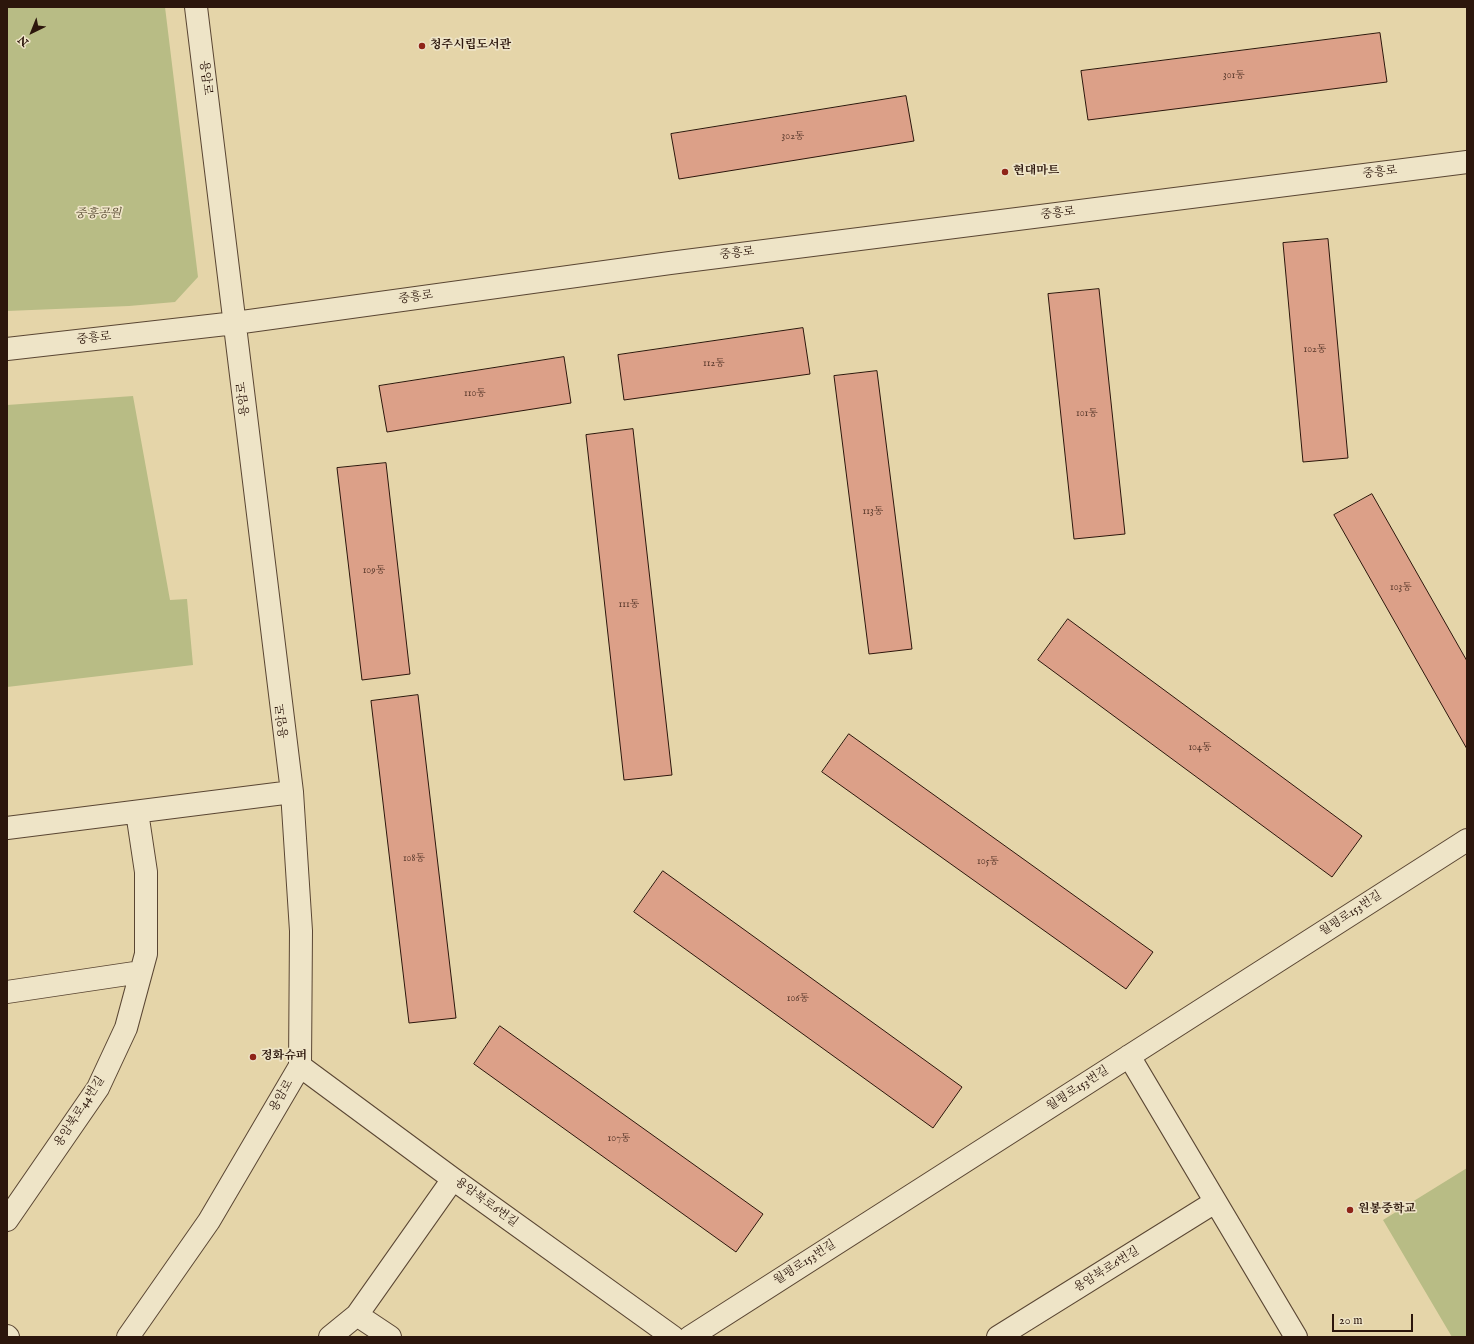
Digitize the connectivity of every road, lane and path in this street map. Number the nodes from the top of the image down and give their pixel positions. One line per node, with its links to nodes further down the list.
1 (196, 7): 3 (street, 용암로)
2 (1467, 162): 3 (street, 중흥로)
3 (235, 323): 4 (street, 중흥로); 5 (street, 용암로)
4 (7, 348)
5 (292, 792): 6 (street); 12 (street, 용암로)
6 (137, 812): 7 (street); 9 (street, 용암북로44번길)
7 (7, 828)
8 (1467, 840): 11 (street, 월평로153번길)
9 (141, 972): 10 (street); 15 (street, 용암북로44번길)
10 (7, 992)
11 (1128, 1056): 14 (street); 21 (street, 월평로153번길)
12 (300, 1066): 13 (street, 용암북로6번길); 17 (street, 용암로)
13 (453, 1179): 16 (street); 20 (street, 용암북로6번길)
14 (1216, 1202): 22 (street, 용암북로6번길); 23 (street)
15 (7, 1220)
16 (358, 1315): 18 (street); 19 (street)
17 (128, 1337)
18 (330, 1337)
19 (390, 1337)
20 (673, 1337)
21 (690, 1337)
22 (998, 1337)
23 (1296, 1337)

